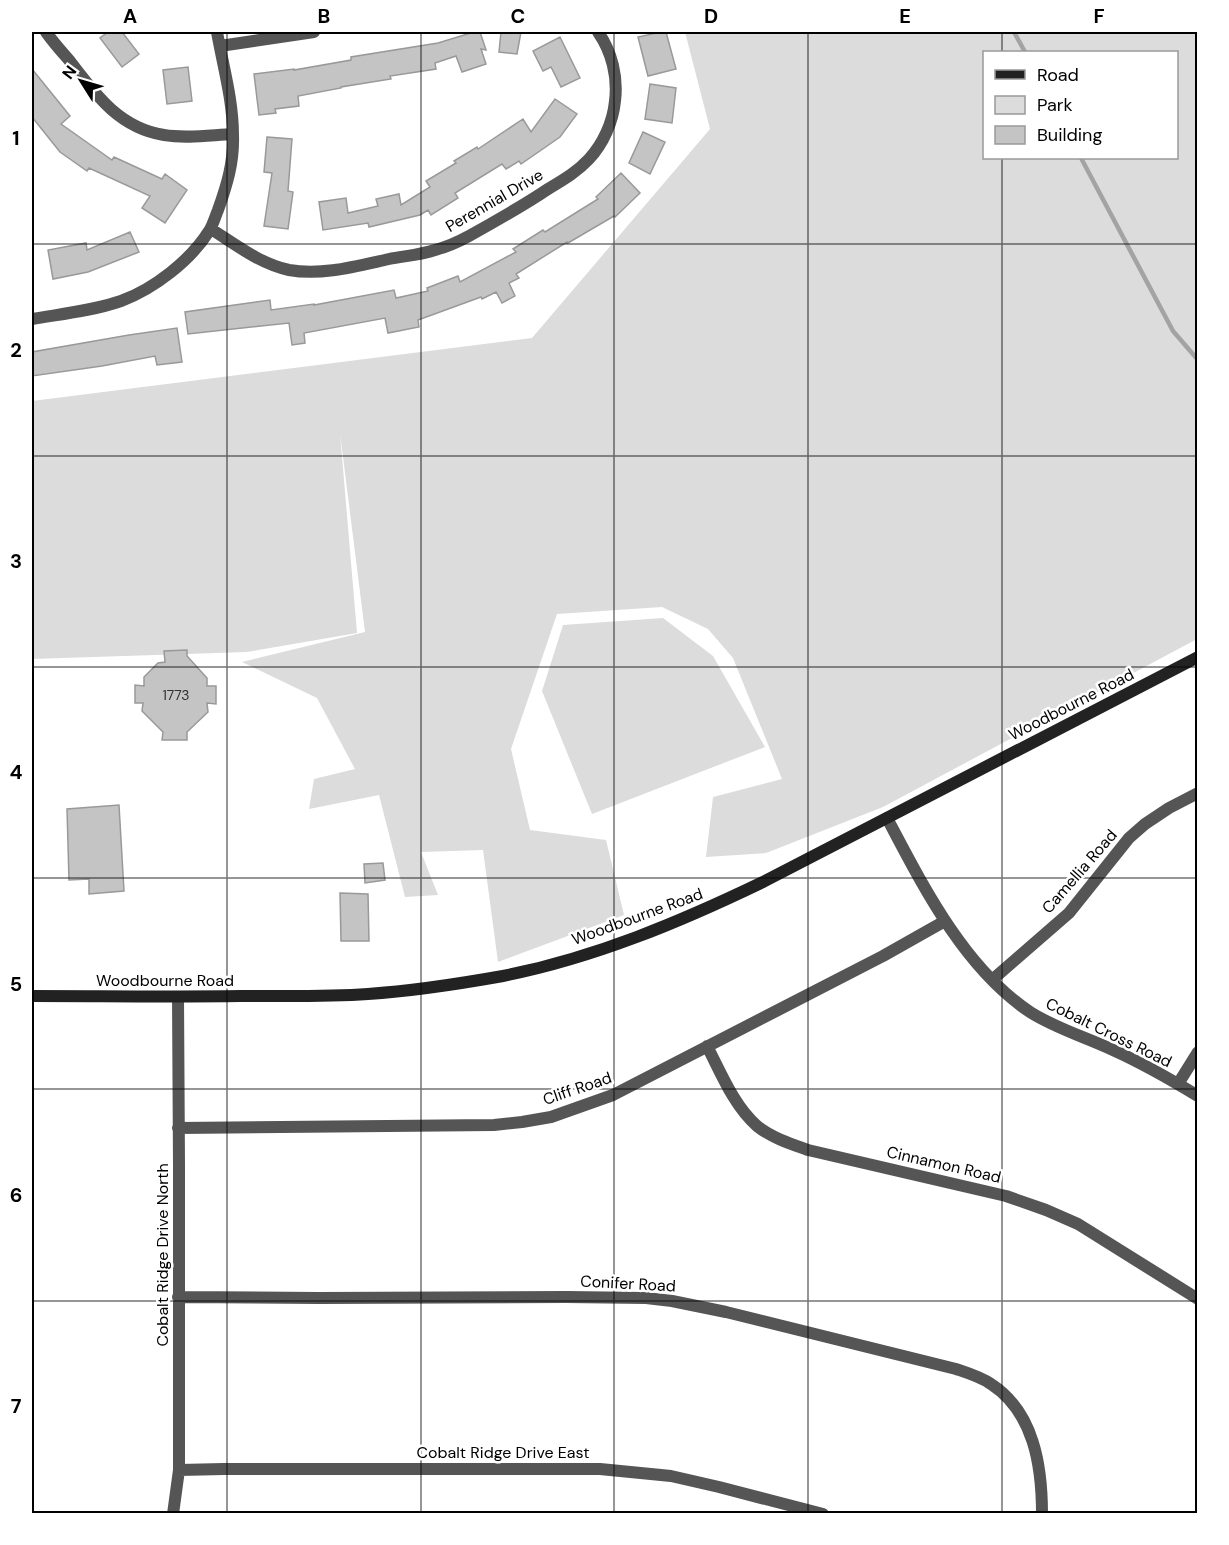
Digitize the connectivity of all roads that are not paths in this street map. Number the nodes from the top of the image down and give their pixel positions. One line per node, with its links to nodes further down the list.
1 (46, 32): 6 (street)
2 (217, 32): 5 (street)
3 (314, 32): 5 (street)
4 (598, 32): 7 (street, Perennial Drive)
5 (220, 46): 6 (street)
6 (234, 134): 7 (street)
7 (211, 229): 8 (street)
8 (32, 319)
9 (1197, 657): 11 (main road, Woodbourne Road)
10 (1197, 793): 13 (street, Camellia Road)
11 (887, 818): 12 (street, Cobalt Cross Road); 15 (main road, Woodbourne Road)
12 (945, 921): 13 (street, Cobalt Cross Road); 16 (street, Cliff Road)
13 (992, 980): 18 (street, Cobalt Cross Road)
14 (32, 996): 15 (main road, Woodbourne Road)
15 (178, 997): 20 (street, Cobalt Ridge Drive North)
16 (707, 1046): 20 (street, Cliff Road); 22 (street, Cinnamon Road)
17 (1197, 1052): 18 (street)
18 (1178, 1084): 19 (street, Cobalt Cross Road)
19 (1197, 1096)
20 (178, 1128): 21 (street, Cobalt Ridge Drive North)
21 (178, 1297): 23 (street, Cobalt Ridge Drive North); 26 (street, Conifer Road)
22 (1197, 1299)
23 (178, 1470): 24 (street, Cobalt Ridge Drive North); 25 (street, Cobalt Ridge Drive East)
24 (173, 1514)
25 (823, 1514)
26 (1042, 1514)

